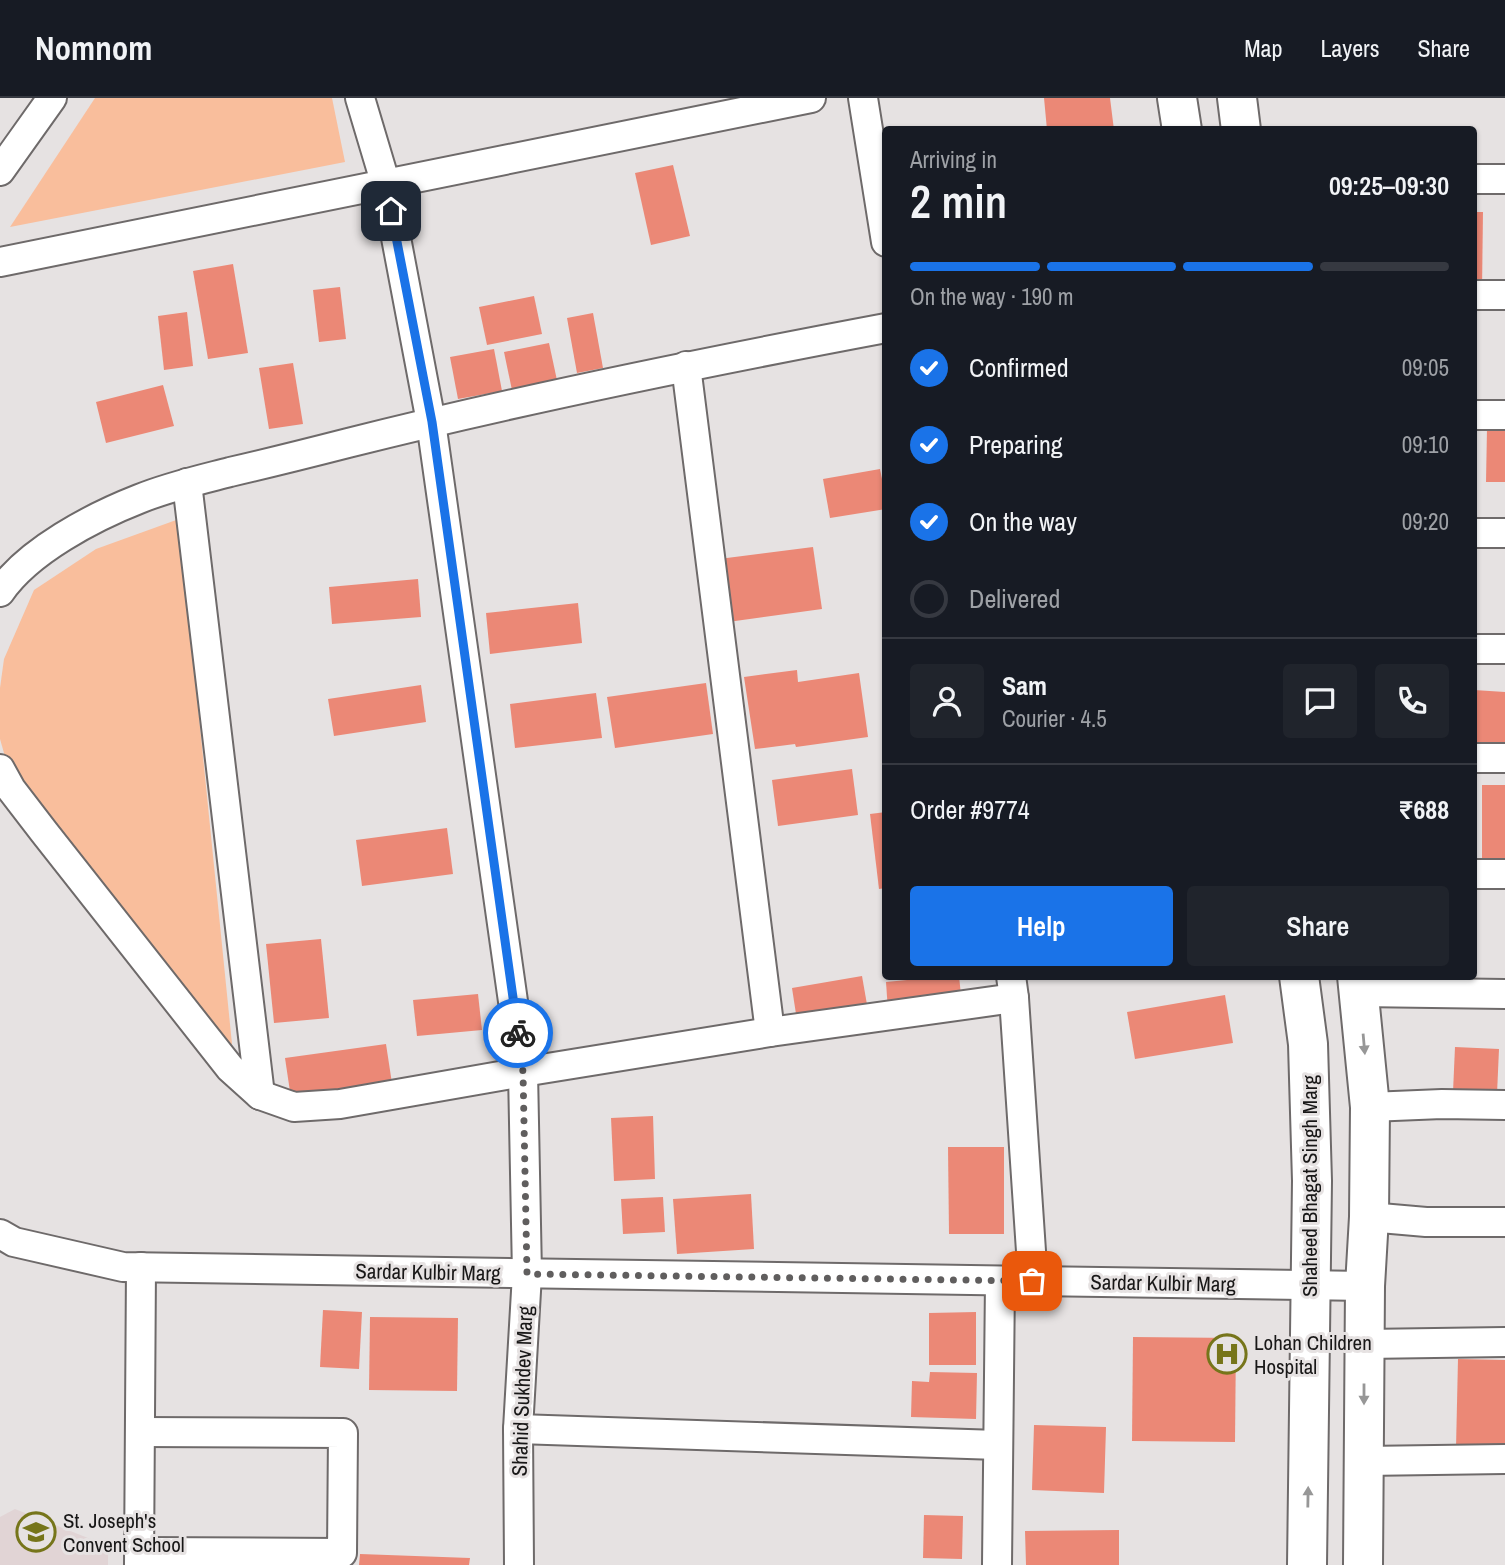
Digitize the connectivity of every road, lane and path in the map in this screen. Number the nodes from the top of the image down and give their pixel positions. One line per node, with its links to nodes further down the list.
1 (52, 98): 9 (street)
2 (360, 98): 12 (street, Shahid Sukhdev Marg)
3 (811, 98): 12 (street)
4 (863, 98): 13 (street)
5 (1177, 98): 7 (street)
6 (1237, 98): 8 (street)
7 (1181, 126)
8 (1240, 126)
9 (0, 171)
10 (1477, 179): 11 (street)
11 (1505, 179)
12 (386, 185): 14 (street); 21 (street, Shahid Sukhdev Marg)
13 (882, 217)
14 (0, 262)
15 (1477, 295): 16 (street)
16 (1505, 295)
17 (882, 329): 18 (street)
18 (686, 366): 21 (street); 37 (street)
19 (1477, 415): 20 (street)
20 (1505, 415)
21 (432, 422): 22 (street); 38 (street, Shahid Sukhdev Marg)
22 (187, 483): 25 (street); 39 (street)
23 (1477, 533): 24 (street)
24 (1505, 533)
25 (0, 592)
26 (1477, 649): 27 (street)
27 (1505, 649)
28 (1477, 758): 29 (street)
29 (1505, 758)
30 (0, 769): 39 (street)
31 (1477, 874): 32 (street)
32 (1505, 874)
33 (1299, 980): 49 (street, Shaheed Bhagat Singh Marg)
34 (1358, 984): 36 (street); 41 (street, one-way to 41)
35 (1013, 987): 37 (street); 48 (street)
36 (1505, 994)
37 (771, 1032): 38 (street)
38 (523, 1072): 39 (street); 46 (street, Shahid Sukhdev Marg)
39 (260, 1095)
40 (1505, 1105): 41 (street)
41 (1370, 1107): 42 (street)
42 (1369, 1217): 43 (street); 50 (street)
43 (1505, 1222)
44 (0, 1234): 45 (street, Sardar Kulbir Marg)
45 (142, 1267): 46 (street, Sardar Kulbir Marg); 54 (street)
46 (527, 1274): 47 (street, Sardar Kulbir Marg); 53 (street, Shahid Sukhdev Marg)
47 (1000, 1281): 48 (street, Sardar Kulbir Marg); 55 (street)
48 (1032, 1281): 49 (street, Sardar Kulbir Marg)
49 (1311, 1285): 50 (street, Sardar Kulbir Marg); 61 (street, Shaheed Bhagat Singh Marg, one-way to 49)
50 (1365, 1286): 52 (street)
51 (1505, 1342): 52 (street)
52 (1364, 1344): 57 (street, one-way to 57)
53 (518, 1429): 55 (street); 59 (street, Shahid Sukhdev Marg)
54 (140, 1432): 58 (street); 58 (street)
55 (998, 1445): 60 (street)
56 (1505, 1459): 57 (street)
57 (1364, 1461): 62 (street)
58 (139, 1558)
59 (519, 1565)
60 (997, 1565)
61 (1307, 1565)
62 (1363, 1565)

